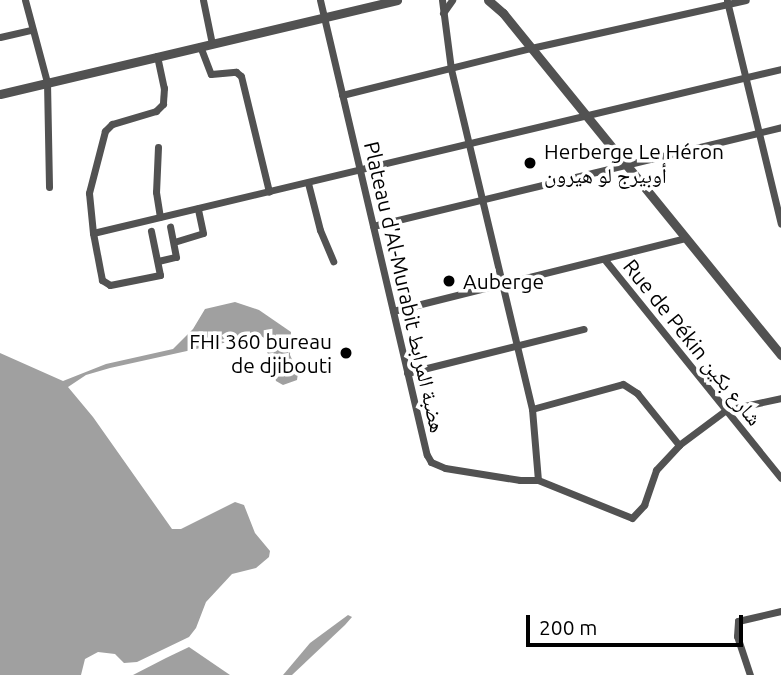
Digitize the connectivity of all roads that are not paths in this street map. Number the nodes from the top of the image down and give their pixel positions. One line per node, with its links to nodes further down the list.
1 (25, 0): 12 (street)
2 (203, 0): 14 (street)
3 (320, 0): 11 (street, Plateau d'Al-Murabit هضبة المرابط)
4 (397, 0): 11 (street)
5 (442, 0): 10 (street)
6 (452, 0): 10 (street)
7 (488, 0): 16 (street)
8 (746, 0): 9 (street)
9 (727, 2): 16 (street); 20 (street)
10 (443, 13): 18 (street)
11 (324, 17): 14 (street); 23 (street, Plateau d'Al-Murabit هضبة المرابط)
12 (31, 30): 13 (street); 21 (street)
13 (0, 37)
14 (212, 44): 15 (street)
15 (200, 46): 17 (street); 33 (street)
16 (531, 48): 18 (street); 24 (street)
17 (157, 56): 21 (street); 41 (street)
18 (451, 69): 23 (street); 27 (street)
19 (781, 69): 20 (street)
20 (744, 79): 24 (street); 26 (street)
21 (47, 82): 22 (street); 32 (street)
22 (0, 94)
23 (342, 95): 30 (street, Plateau d'Al-Murabit هضبة المرابط)
24 (585, 117): 27 (street); 29 (street)
25 (781, 127): 26 (street)
26 (758, 133): 29 (street); 37 (street)
27 (469, 144): 30 (street); 34 (street)
28 (158, 147): 36 (street)
29 (625, 166): 34 (street); 42 (street)
30 (360, 170): 31 (street); 38 (street, Plateau d'Al-Murabit هضبة المرابط)
31 (308, 183): 33 (street); 46 (street)
32 (49, 187)
33 (269, 192): 35 (street)
34 (483, 201): 38 (street); 47 (street)
35 (198, 209): 36 (street); 43 (street)
36 (160, 217): 41 (street)
37 (781, 224)
38 (373, 226): 48 (street, Plateau d'Al-Murabit هضبة المرابط)
39 (170, 227): 43 (street)
40 (151, 231): 45 (street)
41 (93, 233): 45 (street)
42 (685, 238): 44 (street); 51 (street)
43 (174, 242): 45 (street)
44 (605, 260): 47 (street); 55 (street, Rue de Pékin شارع بكين)
45 (158, 261)
46 (333, 261)
47 (503, 284): 48 (street); 50 (street)
48 (393, 311): 52 (street, Plateau d'Al-Murabit هضبة المرابط)
49 (584, 329): 50 (street)
50 (518, 347): 52 (street); 54 (street)
51 (781, 355)
52 (407, 373): 58 (street, Plateau d'Al-Murabit هضبة المرابط)
53 (781, 398): 55 (street, Plateau d'Al-Murabit هضبة المرابط)
54 (532, 409): 56 (street); 58 (street)
55 (726, 410): 56 (street, Plateau d'Al-Murabit هضبة المرابط); 57 (street, Rue de Pékin شارع بكين)
56 (678, 445): 58 (street, Plateau d'Al-Murabit هضبة المرابط)
57 (781, 478)
58 (538, 480)
59 (781, 611): 60 (street)
60 (750, 675)

